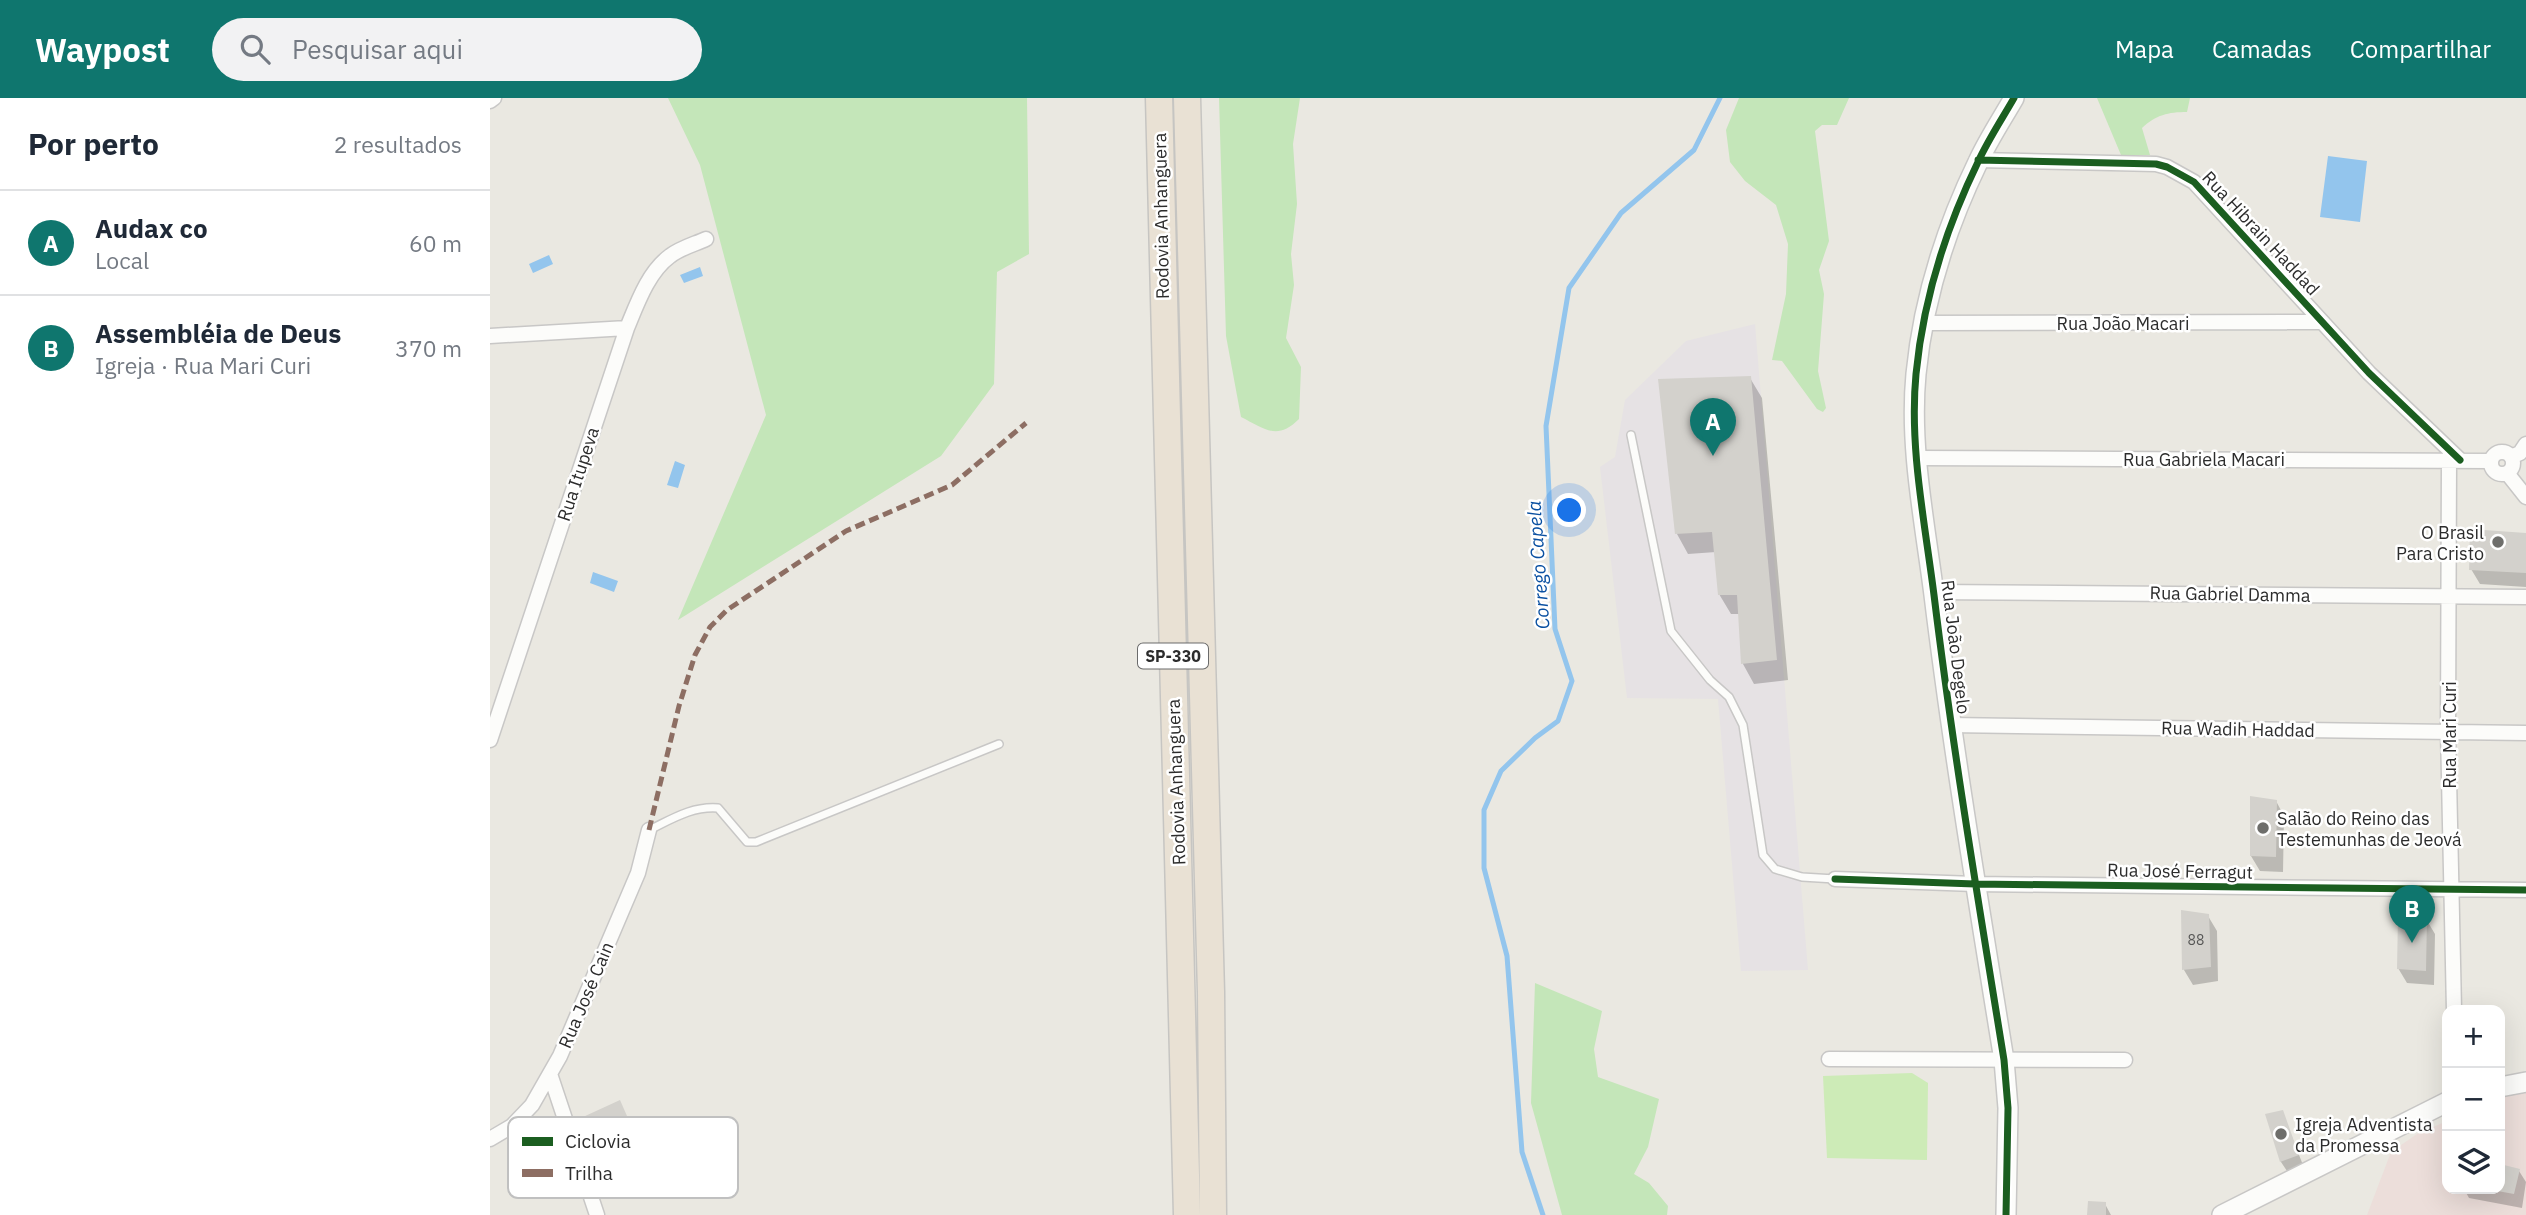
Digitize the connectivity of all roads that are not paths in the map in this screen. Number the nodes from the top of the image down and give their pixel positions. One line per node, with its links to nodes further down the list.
1 (1159, 98): 45 (highway, Rodovia Anhanguera / SP-330)
2 (1187, 98): 46 (highway, Rodovia Anhanguera / SP-330)
3 (2014, 98): 4 (street, Rua João Degelo)
4 (1979, 160): 6 (street, Rua João Degelo); 7 (street, Rua Hibrain Haddad)
5 (706, 239): 8 (street, Rua Itupeva)
6 (1924, 323): 7 (street, Rua João Macari); 13 (street, Rua João Degelo)
7 (2322, 323): 14 (street, Rua Hibrain Haddad)
8 (626, 328): 9 (street); 24 (street, Rua Itupeva)
9 (490, 336)
10 (1630, 435): 27 (lane)
11 (2526, 444): 12 (street)
12 (2511, 457): 15 (street); 16 (street)
13 (1917, 458): 14 (street, Rua Gabriela Macari); 18 (street, Rua João Degelo)
14 (2454, 460): 15 (street, Rua Gabriela Macari); 19 (street, Rua Mari Curi)
15 (2491, 461): 16 (street)
16 (2507, 473): 17 (street)
17 (2526, 497)
18 (1933, 592): 19 (street, Rua Gabriel Damma); 21 (street, Rua João Degelo)
19 (2449, 596): 20 (street, Rua Gabriel Damma); 22 (street, Rua Mari Curi)
20 (2526, 597)
21 (1950, 725): 22 (street, Rua Wadih Haddad); 28 (street, Rua João Degelo)
22 (2448, 731): 23 (street, Rua Wadih Haddad); 29 (street, Rua Mari Curi)
23 (2526, 733)
24 (491, 736)
25 (999, 744): 26 (lane)
26 (649, 830): 35 (street, Rua José Cain)
27 (1835, 879): 28 (street, Rua José Ferragut)
28 (1975, 884): 29 (street, Rua José Ferragut); 33 (street, Rua João Degelo)
29 (2452, 890): 30 (street, Rua José Ferragut); 31 (street, Rua Mari Curi)
30 (2526, 890)
31 (2454, 1005)
32 (1829, 1059): 33 (street)
33 (2004, 1060): 34 (street); 47 (street, Rua João Degelo)
34 (2125, 1060)
35 (550, 1074): 39 (street, Rua José Cain); 40 (street)
36 (2526, 1082): 37 (street)
37 (2505, 1086)
38 (2442, 1105): 48 (street)
39 (521, 1117)
40 (564, 1117)
41 (508, 1128): 42 (street, Rua José Cain)
42 (490, 1139)
43 (591, 1198): 44 (street)
44 (597, 1215)
45 (1187, 1215)
46 (1213, 1215)
47 (2006, 1215)
48 (2222, 1215)

